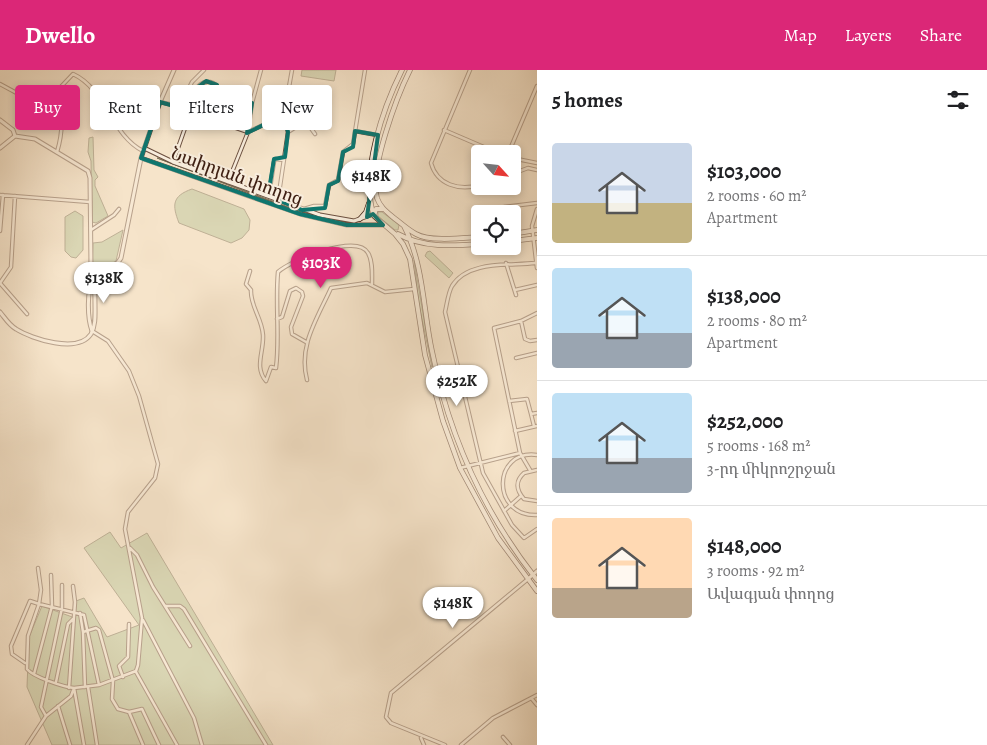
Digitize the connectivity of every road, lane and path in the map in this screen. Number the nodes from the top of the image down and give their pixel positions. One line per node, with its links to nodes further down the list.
1 (174, 70): 17 (street)
2 (204, 70): 11 (street)
3 (261, 70): 18 (street)
4 (292, 70): 14 (street)
5 (365, 70): 27 (street)
6 (402, 70): 32 (main road)
7 (410, 70): 56 (main road)
8 (470, 70): 26 (street)
9 (0, 84): 16 (street)
10 (61, 85): 36 (street)
11 (190, 85)
12 (198, 85): 13 (street)
13 (216, 85)
14 (289, 85)
15 (537, 86): 34 (street)
16 (15, 92)
17 (160, 102): 19 (street)
18 (252, 103)
19 (170, 105)
20 (0, 120): 31 (street)
21 (262, 126): 28 (street)
22 (63, 130): 37 (street)
23 (150, 130): 36 (street)
24 (184, 130): 41 (street)
25 (242, 130): 28 (street)
26 (444, 130): 33 (street); 46 (street)
27 (355, 131): 32 (street); 58 (street)
28 (248, 132): 45 (street)
29 (288, 132): 30 (street); 39 (street)
30 (315, 134)
31 (15, 136): 35 (street); 37 (street)
32 (378, 136): 49 (main road)
33 (479, 145)
34 (512, 145)
35 (0, 148)
36 (143, 150): 38 (street); 41 (street, Նաիրյան փողոց)
37 (57, 152): 52 (street)
38 (141, 158): 61 (street, Նաիրյան փողոց); 77 (street)
39 (284, 160): 47 (street); 47 (street)
40 (521, 160): 42 (street)
41 (173, 162): 45 (street, Նաիրյան փողոց)
42 (537, 163)
43 (537, 170): 44 (street)
44 (521, 171)
45 (228, 182): 51 (street, Նաիրյան փողոց)
46 (471, 186)
47 (280, 192): 51 (street)
48 (2, 195): 50 (street); 65 (street)
49 (369, 195): 59 (main road); 60 (main road)
50 (15, 196): 52 (street); 85 (street)
51 (278, 200): 58 (street, Նաիրյան փողոց)
52 (90, 202): 63 (street)
53 (537, 203): 54 (street)
54 (520, 205)
55 (119, 209): 63 (street)
56 (383, 209): 59 (main road); 62 (main road)
57 (537, 209): 64 (street)
58 (302, 210): 60 (street, Նաիրյան փողոց)
59 (373, 214): 60 (street, Նաիրյան փողոց); 61 (main road)
60 (360, 219)
61 (383, 225): 67 (main road)
62 (404, 226): 67 (main road); 68 (main road); 71 (main road)
63 (91, 230): 77 (street)
64 (535, 230): 66 (main road); 69 (street)
65 (0, 231)
66 (521, 232)
67 (397, 234): 71 (main road); 80 (main road)
68 (471, 237)
69 (535, 238): 70 (main road); 74 (street)
70 (521, 240)
71 (412, 242): 72 (main road); 102 (main road)
72 (471, 244)
73 (506, 263): 74 (street); 81 (street); 101 (street)
74 (535, 263): 75 (street)
75 (537, 268)
76 (250, 271): 86 (street)
77 (95, 272): 88 (street)
78 (372, 284): 80 (street); 86 (street); 90 (street)
79 (537, 285): 81 (street)
80 (414, 288): 103 (main road)
81 (515, 290): 82 (street)
82 (516, 295)
83 (0, 312): 88 (street)
84 (537, 313): 87 (street)
85 (28, 314)
86 (277, 319): 90 (street)
87 (521, 321): 89 (street); 94 (street)
88 (92, 331): 112 (street)
89 (537, 340)
90 (306, 342): 93 (street)
91 (537, 354): 92 (street)
92 (516, 358)
93 (307, 380)
94 (509, 401): 96 (street); 98 (street)
95 (537, 413): 96 (street)
96 (531, 414): 97 (street)
97 (535, 426): 98 (street)
98 (515, 431): 99 (street)
99 (521, 454): 100 (street); 101 (street); 104 (street); 108 (street)
100 (537, 454)
101 (479, 462): 102 (street); 109 (street)
102 (466, 466): 103 (street); 116 (main road)
103 (460, 468): 117 (main road)
104 (530, 470): 105 (street); 106 (street)
105 (537, 470)
106 (521, 496): 107 (street); 108 (street)
107 (537, 501)
108 (510, 505): 109 (street); 110 (street)
109 (504, 511): 111 (street)
110 (537, 515)
111 (537, 529)
112 (129, 547): 124 (street); 128 (street)
113 (38, 568): 122 (street)
114 (537, 571): 116 (street)
115 (51, 575): 123 (street)
116 (533, 575): 117 (street); 118 (main road)
117 (528, 580): 121 (main road); 151 (street)
118 (537, 580)
119 (62, 585): 125 (street)
120 (73, 586): 126 (street)
121 (537, 591)
122 (39, 604): 123 (street); 134 (street); 134 (street)
123 (52, 606): 125 (street); 136 (street)
124 (166, 606): 133 (street); 161 (street)
125 (62, 608): 126 (street); 138 (street)
126 (74, 611): 127 (street); 129 (street)
127 (80, 613): 131 (street); 132 (street)
128 (142, 618): 135 (street); 160 (street)
129 (73, 619): 140 (street); 143 (street)
130 (129, 624): 137 (street)
131 (89, 630): 132 (street); 139 (street); 141 (street)
132 (83, 632): 142 (street)
133 (190, 646)
134 (26, 664): 136 (street)
135 (136, 671): 137 (street); 159 (street)
136 (34, 674): 138 (street)
137 (123, 677): 139 (street)
138 (46, 679): 140 (street); 150 (street)
139 (112, 681): 141 (street); 149 (street)
140 (56, 682): 143 (street)
141 (99, 685): 142 (street)
142 (86, 687): 144 (street); 156 (street)
143 (69, 688): 144 (street)
144 (74, 688): 148 (street); 155 (street)
145 (537, 695): 146 (street)
146 (532, 699): 147 (street); 164 (street)
147 (537, 704)
148 (58, 706): 150 (street); 154 (street)
149 (129, 712): 157 (street); 158 (street)
150 (46, 716): 153 (street)
151 (420, 736): 162 (street); 163 (street)
152 (503, 737): 165 (street)
153 (27, 745)
154 (70, 745)
155 (84, 745)
156 (97, 745)
157 (143, 745)
158 (159, 745)
159 (177, 745)
160 (202, 745)
161 (266, 745)
162 (424, 745)
163 (446, 745)
164 (461, 745)
165 (510, 745)

